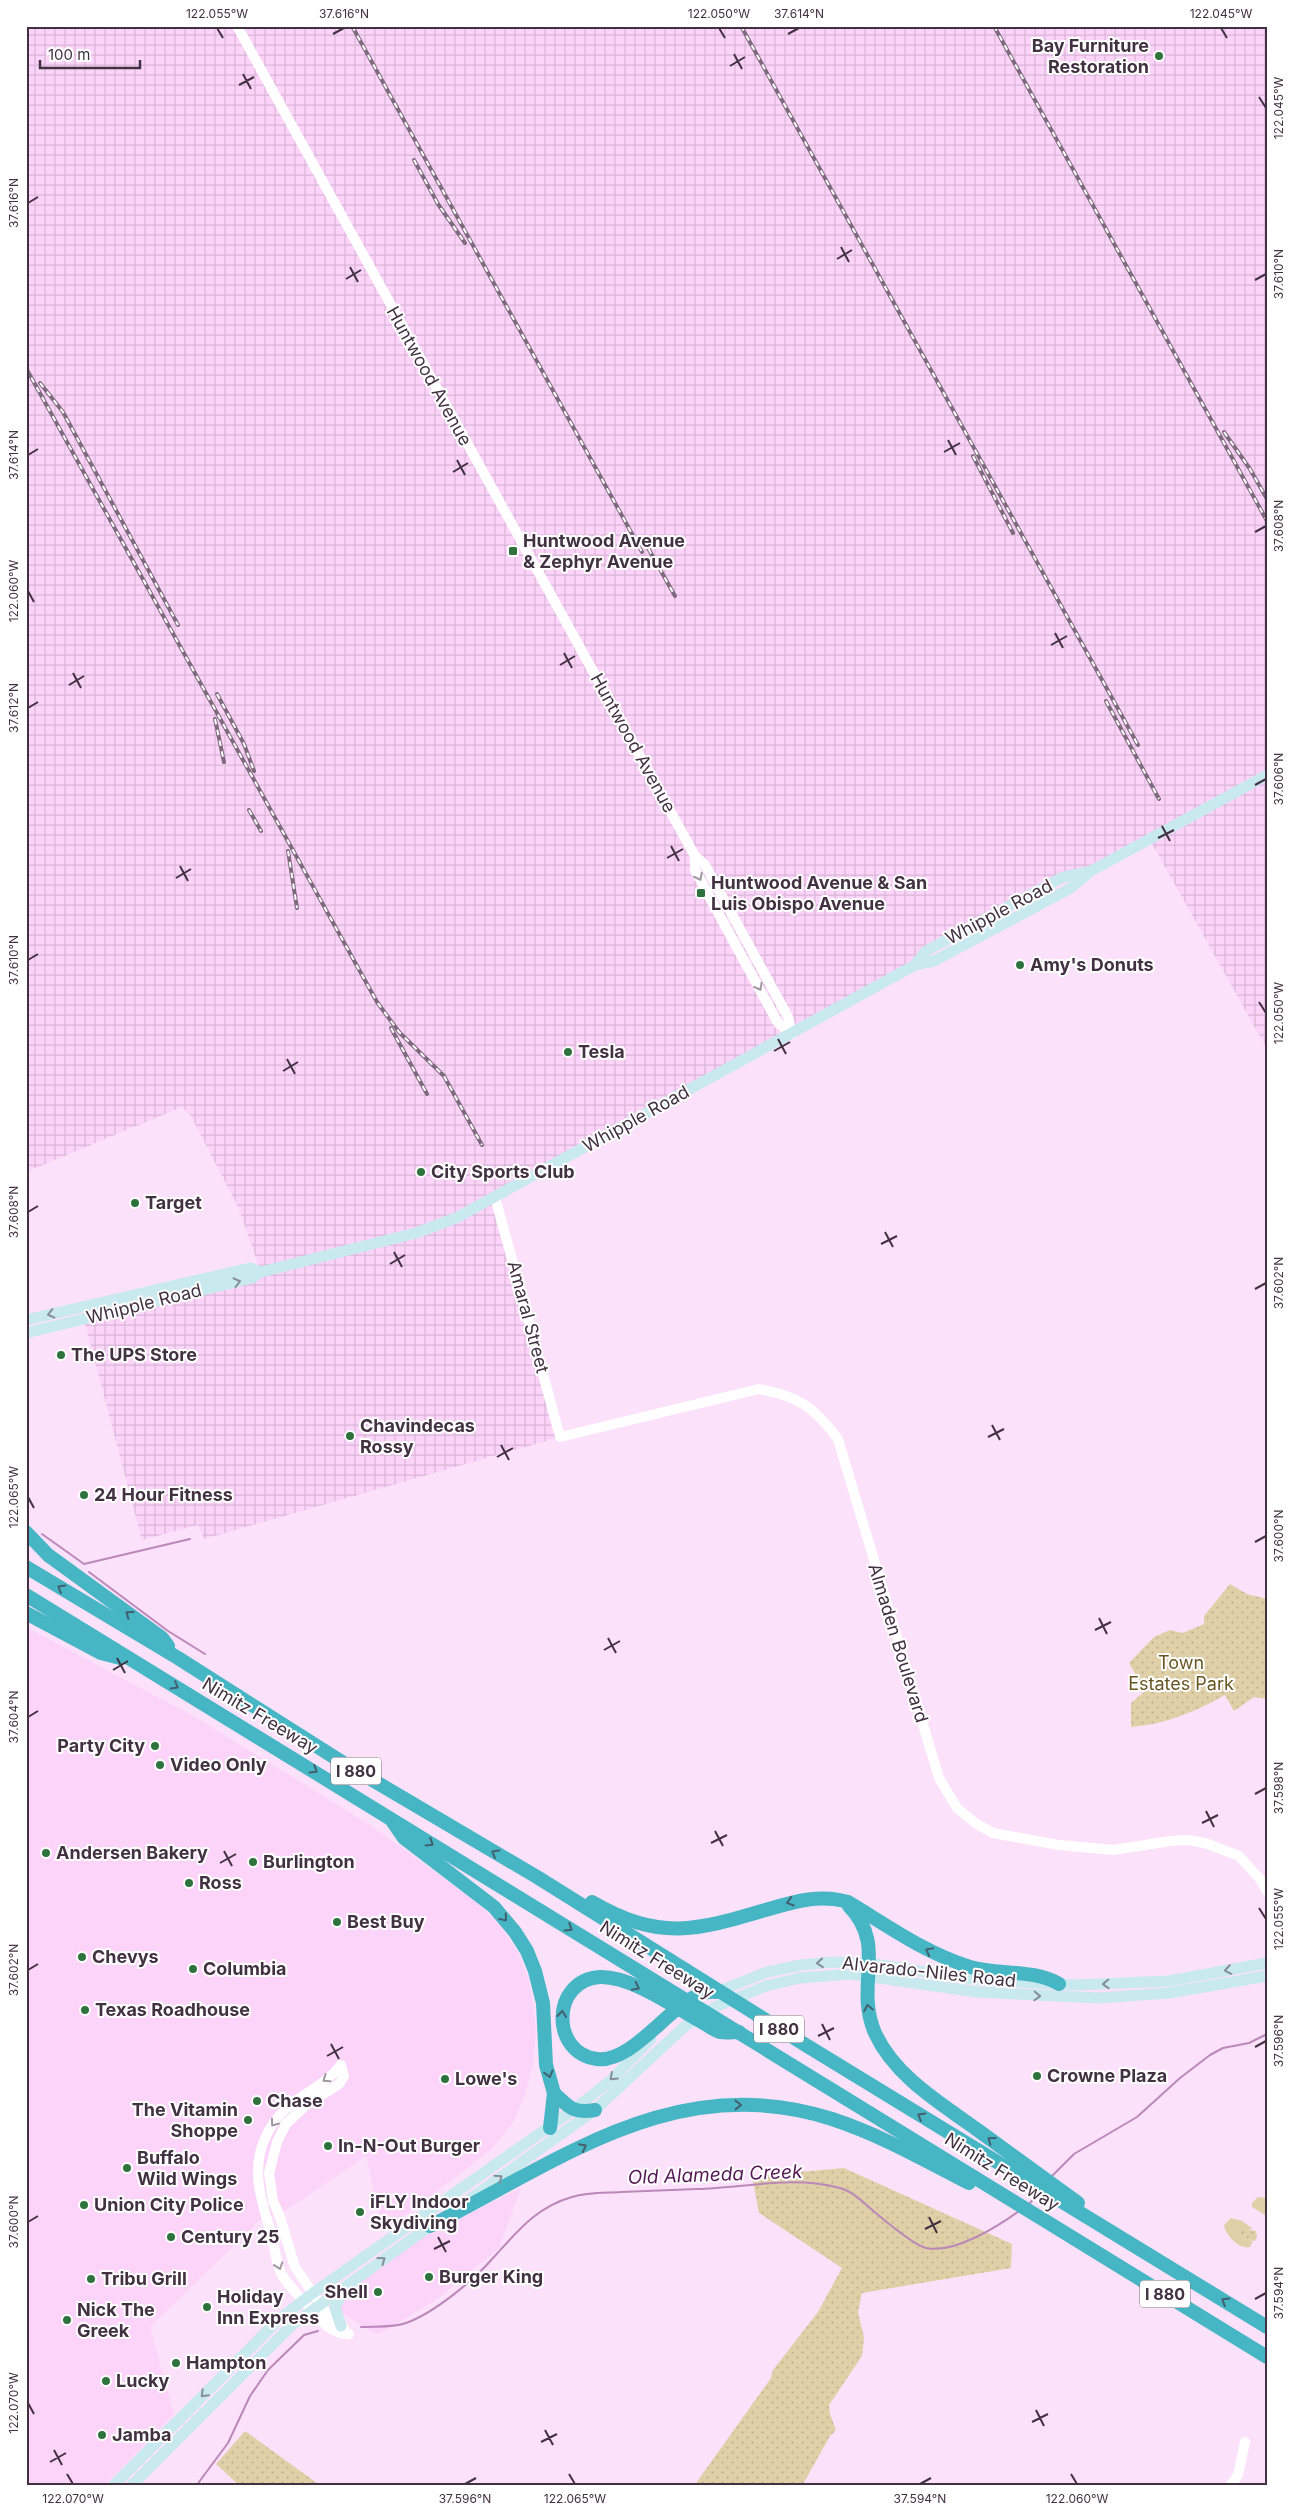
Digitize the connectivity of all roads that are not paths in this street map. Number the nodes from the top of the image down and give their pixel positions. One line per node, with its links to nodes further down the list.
1 (237, 26): 3 (street, Huntwood Avenue)
2 (1267, 775): 3 (main road, Whipple Road)
3 (792, 1034): 4 (main road, Whipple Road)
4 (495, 1197): 5 (main road, Whipple Road); 8 (street, Amaral Street)
5 (261, 1272): 6 (main road, Whipple Road, one-way to 6); 7 (main road, Whipple Road, one-way to 5)
6 (26, 1320)
7 (26, 1333)
8 (560, 1437): 17 (street, Almaden Boulevard)
9 (26, 1532): 13 (highway, one-way to 9)
10 (26, 1567): 13 (highway, Nimitz Freeway / I 880, one-way to 10)
11 (26, 1595): 14 (highway, Nimitz Freeway / I 880)
12 (26, 1613): 14 (highway)
13 (178, 1658): 16 (highway, Nimitz Freeway / I 880, one-way to 13)
14 (133, 1661): 15 (highway, Nimitz Freeway / I 880, one-way to 15)
15 (389, 1817): 27 (highway, Nimitz Freeway / I 880, one-way to 27); 28 (highway, one-way to 28)
16 (537, 1878): 18 (highway, one-way to 16); 32 (highway, Nimitz Freeway / I 880, one-way to 16)
17 (1267, 1891)
18 (838, 1899): 20 (highway); 23 (highway, one-way to 18)
19 (1267, 1963): 22 (main road, Alvarado-Niles Road, one-way to 22)
20 (868, 1969): 23 (main road, Alvarado-Niles Road); 24 (main road, Alvarado-Niles Road, one-way to 24); 25 (main road, Alvarado-Niles Road, one-way to 25); 30 (main road, Alvarado-Niles Road); 32 (highway, one-way to 20)
21 (1267, 1976): 25 (main road, Alvarado-Niles Road)
22 (1189, 1977): 23 (main road, Alvarado-Niles Road, one-way to 23); 25 (main road)
23 (1059, 1984)
24 (716, 1992): 26 (highway)
25 (1123, 1997)
26 (657, 2028): 27 (highway, one-way to 27); 29 (main road, one-way to 29)
27 (740, 2032): 33 (highway, Nimitz Freeway / I 880)
28 (554, 2093): 29 (highway); 31 (highway)
29 (573, 2110): 30 (highway); 31 (main road)
30 (595, 2110): 34 (main road, Alvarado-Niles Road, one-way to 30)
31 (550, 2128): 37 (main road)
32 (1026, 2174): 41 (highway, I 880, one-way to 32)
33 (1006, 2196): 34 (highway, one-way to 33); 35 (highway, Nimitz Freeway / I 880)
34 (430, 2226): 36 (main road, Alvarado-Niles Road, one-way to 34)
35 (1067, 2228): 42 (highway, I 880); 43 (highway, Nimitz Freeway / I 880)
36 (343, 2289): 39 (main road, Alvarado-Niles Road); 40 (main road)
37 (313, 2293): 38 (main road); 38 (street, one-way to 38); 39 (street)
38 (303, 2300): 39 (street); 45 (main road, one-way to 45)
39 (316, 2307): 40 (street); 46 (main road, Alvarado-Niles Road)
40 (341, 2326)
41 (1267, 2327)
42 (1267, 2347)
43 (1267, 2357)
44 (1245, 2442): 47 (street)
45 (113, 2486)
46 (131, 2486)
47 (1230, 2486)

